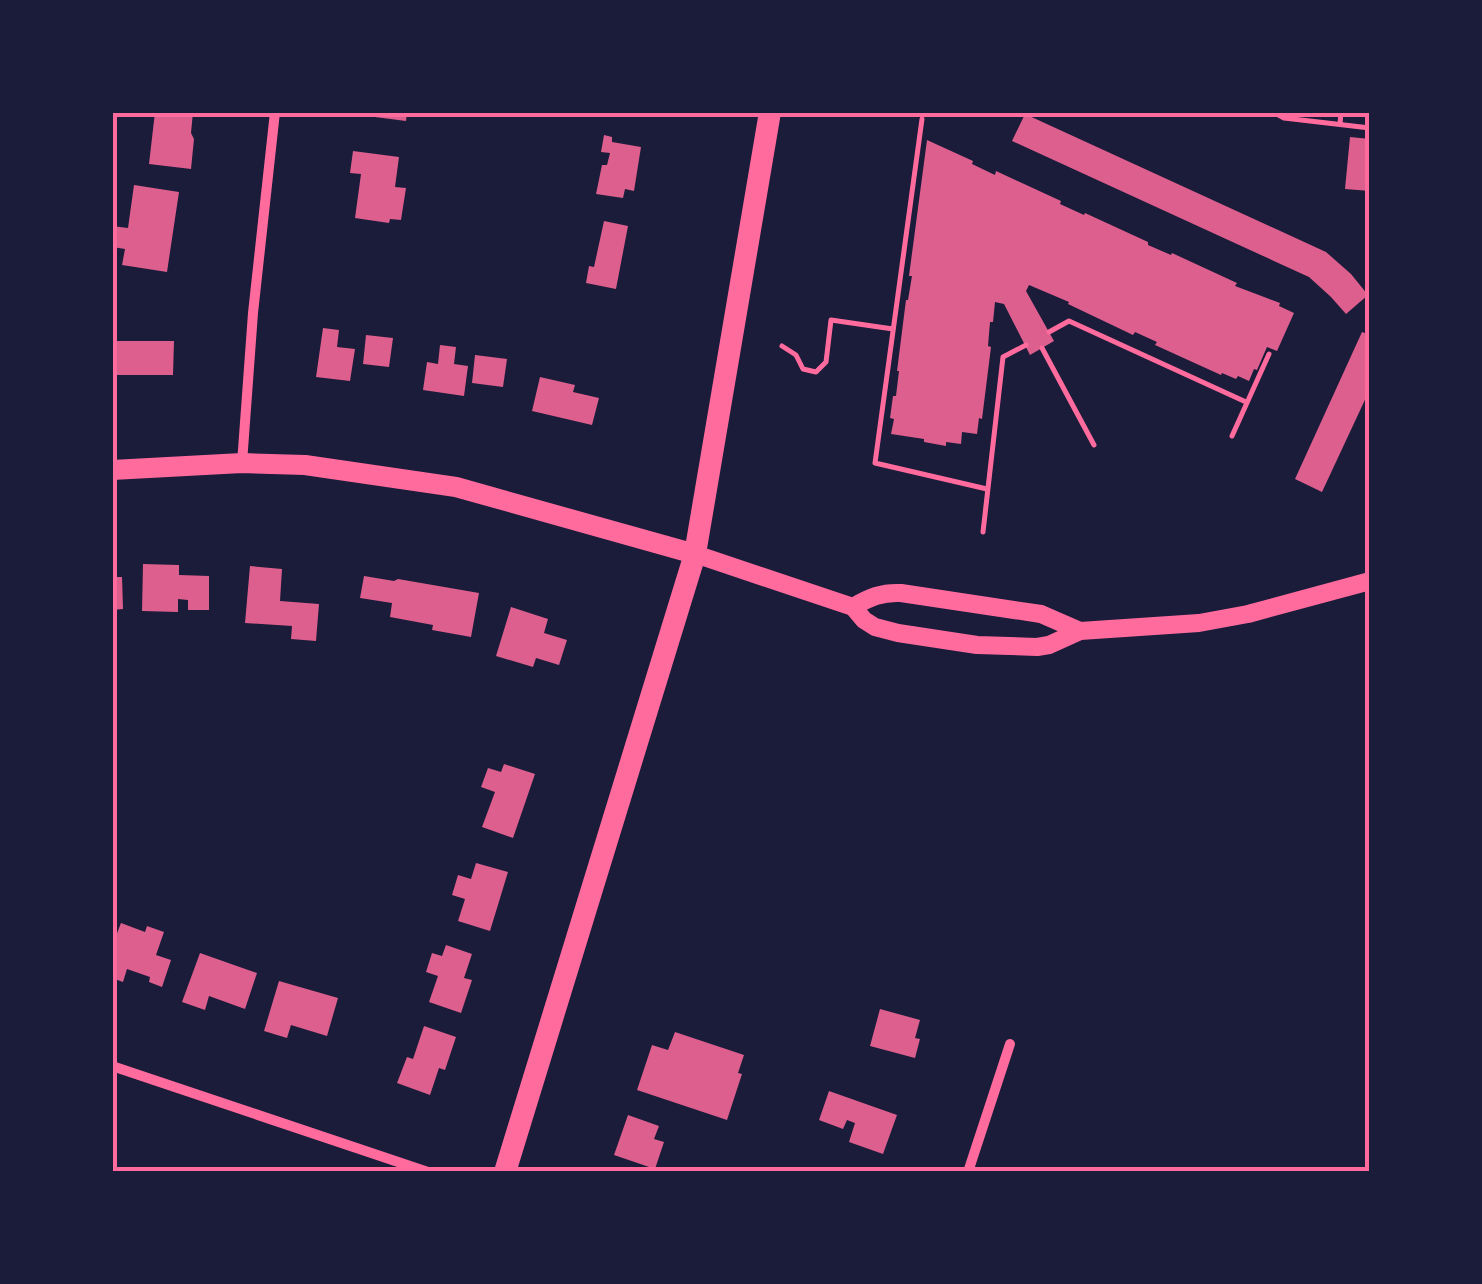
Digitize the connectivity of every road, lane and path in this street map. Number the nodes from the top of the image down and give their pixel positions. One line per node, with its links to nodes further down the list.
1 (275, 112): 17 (street)
2 (770, 112): 21 (highway)
3 (1273, 112): 6 (path)
4 (1341, 112): 6 (path)
5 (922, 119): 8 (path)
6 (1340, 124): 7 (path)
7 (1370, 128)
8 (893, 329): 11 (path); 19 (path)
9 (1049, 332): 14 (path)
10 (1026, 345): 19 (path)
11 (782, 346)
12 (1042, 348): 16 (path)
13 (1269, 354): 14 (path)
14 (1246, 402): 15 (path)
15 (1232, 436)
16 (1094, 445)
17 (242, 462): 18 (main road); 21 (main road)
18 (112, 470)
19 (987, 490): 20 (path)
20 (983, 532)
21 (695, 554): 23 (street); 28 (highway)
22 (1370, 582): 24 (street)
23 (853, 606): 24 (street); 24 (street)
24 (1080, 631)
25 (1010, 1044): 29 (street)
26 (112, 1066): 27 (street)
27 (428, 1172)
28 (505, 1172)
29 (968, 1172)

